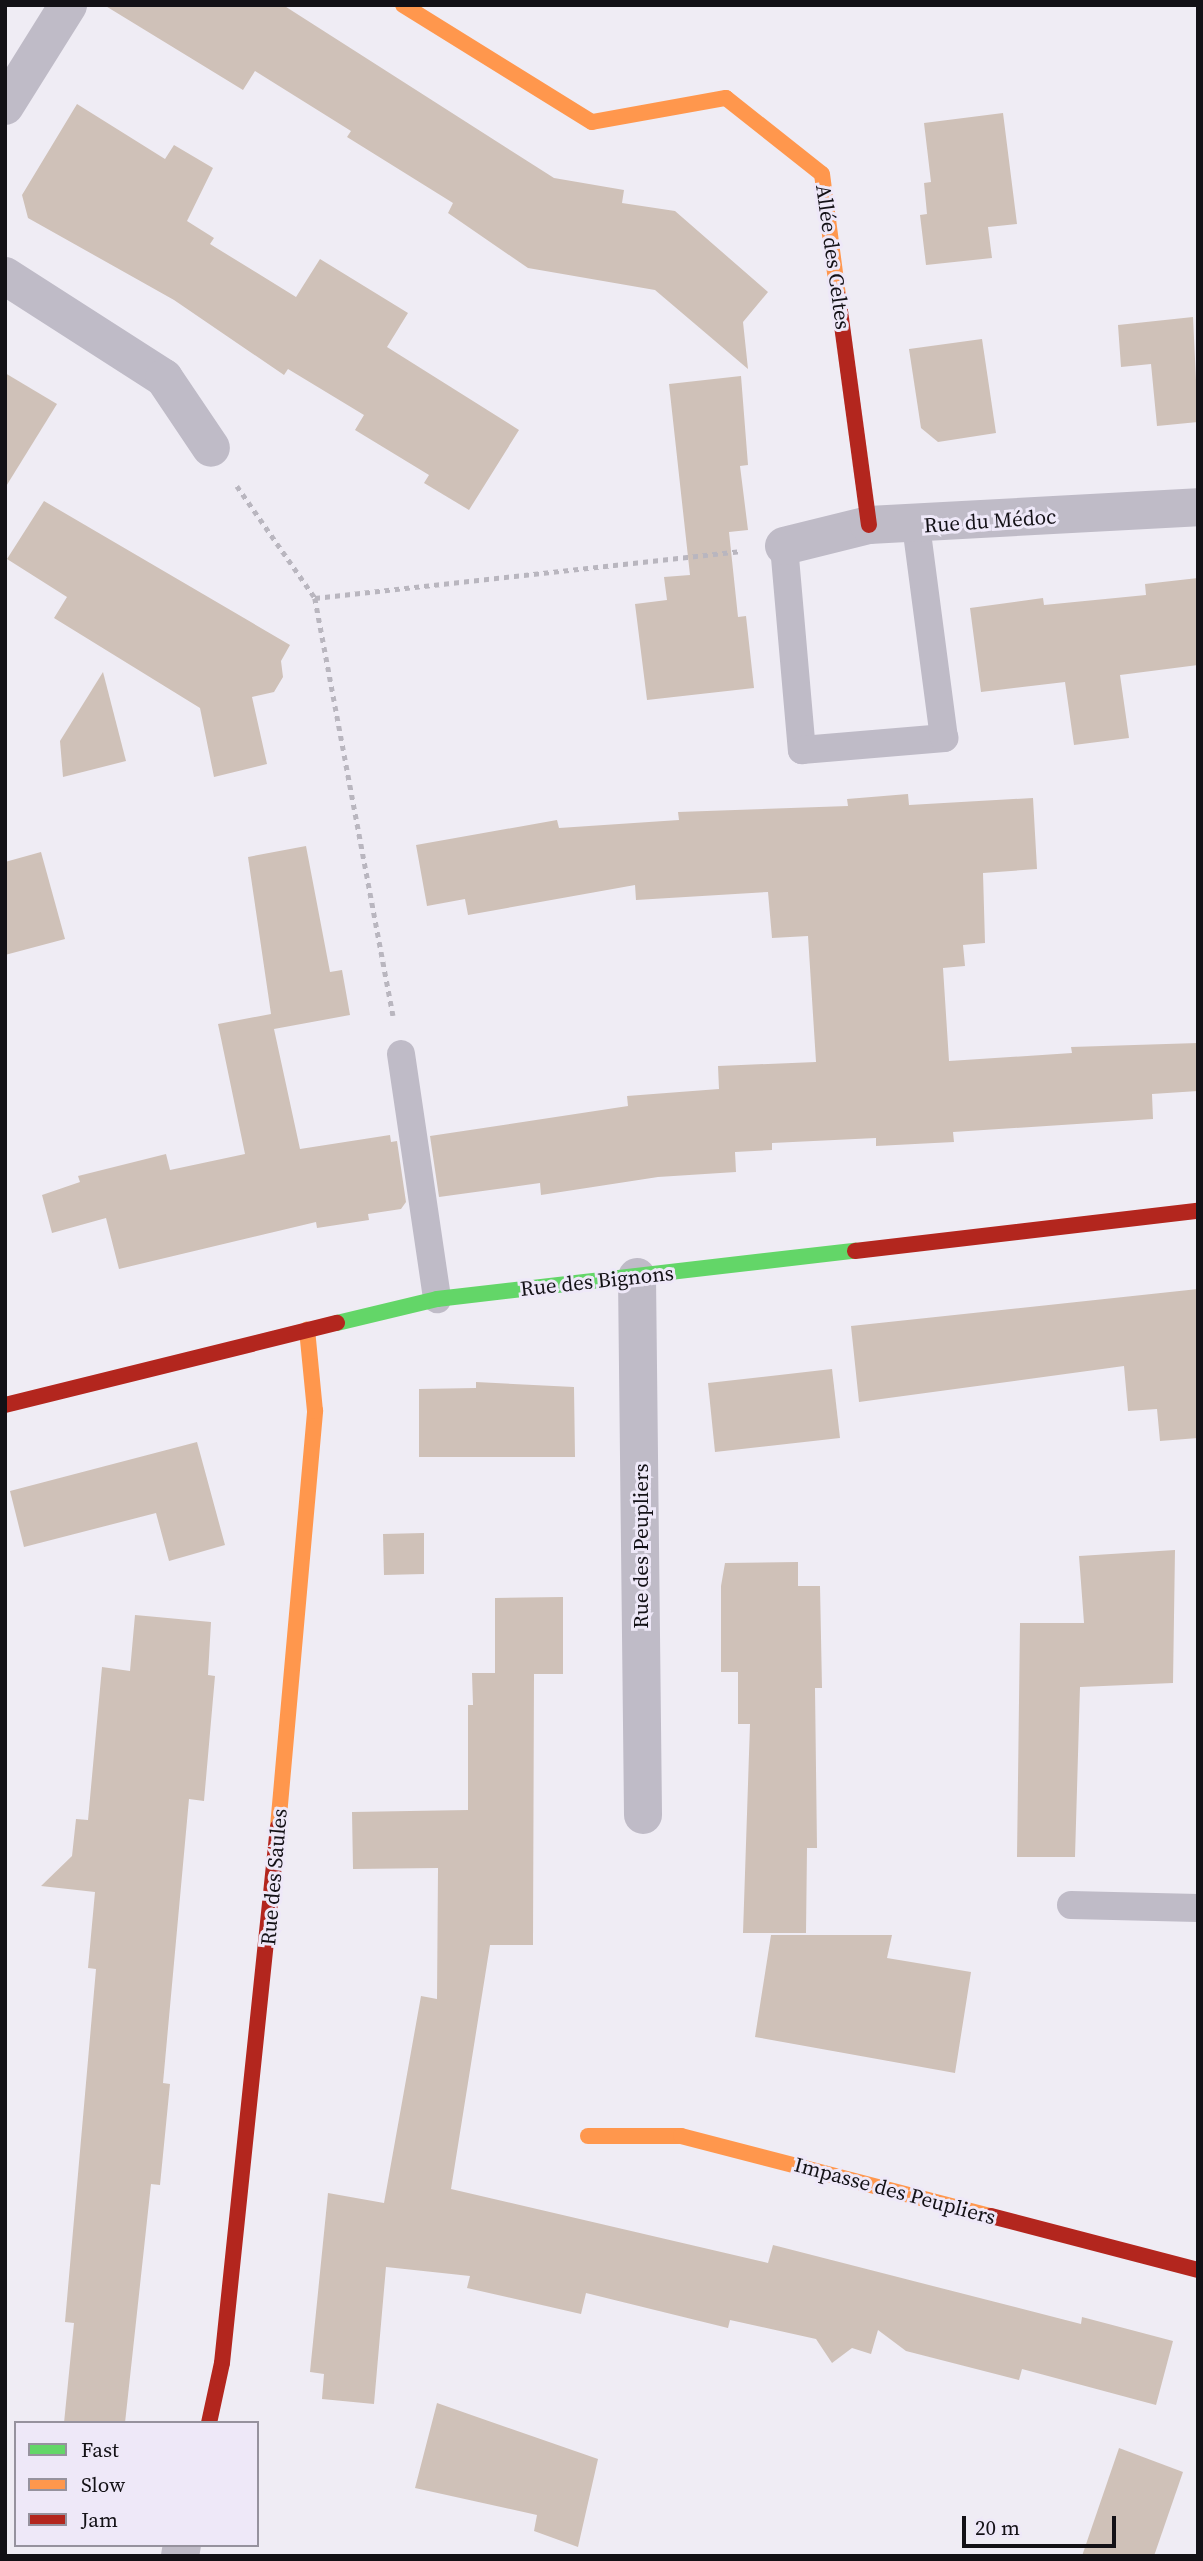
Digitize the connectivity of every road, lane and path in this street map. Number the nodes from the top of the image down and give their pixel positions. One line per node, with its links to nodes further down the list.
1 (68, 5): 3 (street)
2 (403, 5): 7 (street, Allée des Celtes)
3 (5, 106)
4 (5, 276): 5 (street)
5 (211, 448): 10 (path)
6 (1198, 507): 8 (street, Rue du Médoc)
7 (869, 525): 8 (street, Rue du Médoc); 9 (street, Rue du Médoc)
8 (916, 526): 9 (lane)
9 (785, 546): 10 (path)
10 (316, 598): 11 (path)
11 (401, 1054): 14 (lane)
12 (1198, 1212): 13 (street, Rue des Bignons)
13 (637, 1277): 14 (street, Rue des Bignons); 17 (street, Rue des Peupliers)
14 (437, 1299): 15 (street, Rue des Bignons)
15 (307, 1329): 16 (street, Rue des Bignons); 22 (street, Rue des Saules)
16 (5, 1405)
17 (643, 1815)
18 (1071, 1905): 19 (lane)
19 (1198, 1908)
20 (588, 2136): 21 (street, Impasse des Peupliers)
21 (1198, 2270)
22 (209, 2421)

